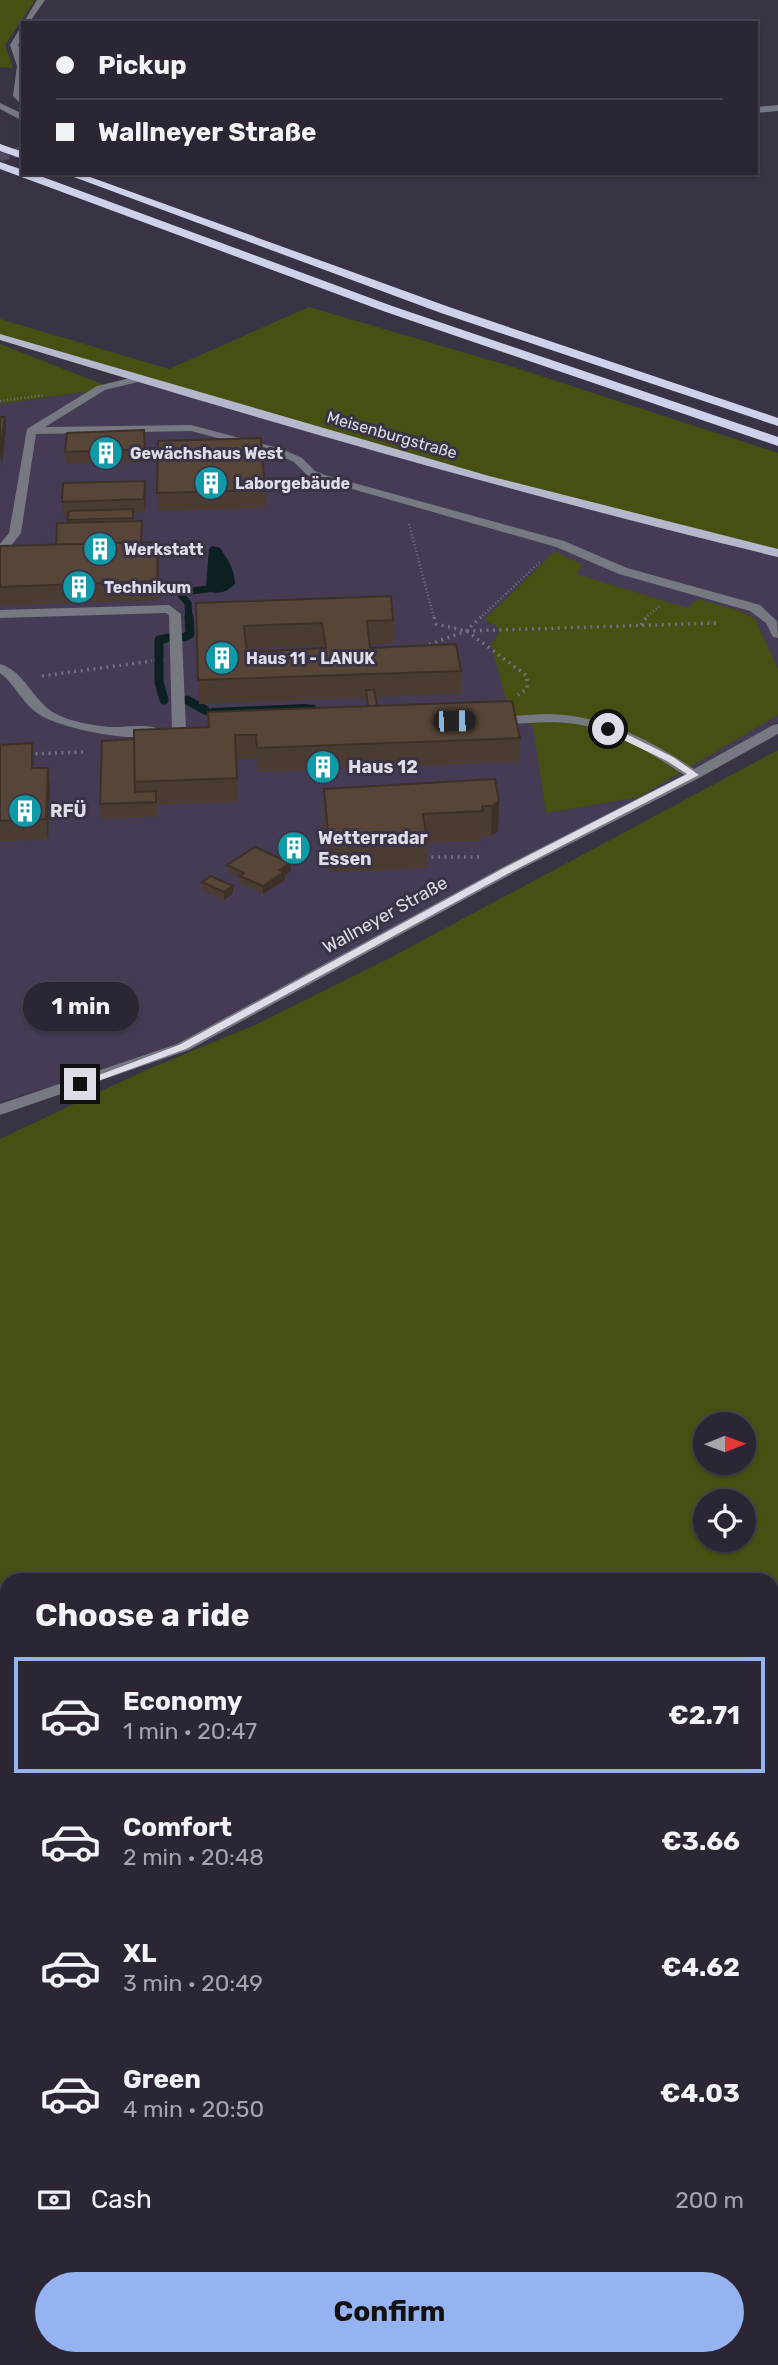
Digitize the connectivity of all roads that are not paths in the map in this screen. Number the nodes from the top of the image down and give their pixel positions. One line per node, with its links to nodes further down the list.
1 (41, 0): 2 (street)
2 (27, 21)
3 (21, 31): 4 (street)
4 (21, 66)
5 (21, 66): 6 (street)
6 (21, 101)
7 (0, 106): 10 (street)
8 (778, 108): 9 (street)
9 (758, 110)
10 (21, 117)
11 (0, 147): 12 (highway)
12 (21, 155)
13 (0, 166): 14 (highway)
14 (21, 174)
15 (24, 175): 21 (highway)
16 (74, 175): 19 (highway)
17 (0, 337): 18 (main road, Meisenburgstraße)
18 (138, 379): 20 (street); 23 (main road, Meisenburgstraße)
19 (778, 422)
20 (31, 431): 22 (street); 25 (street)
21 (778, 442)
22 (0, 552)
23 (778, 553)
24 (0, 614): 30 (street)
25 (778, 635)
26 (0, 668): 30 (street)
27 (475, 721): 31 (street)
28 (778, 728): 31 (street, Wallneyer Straße)
29 (198, 729): 30 (street)
30 (179, 730)
31 (694, 775): 32 (street, Wallneyer Straße)
32 (0, 1110)

